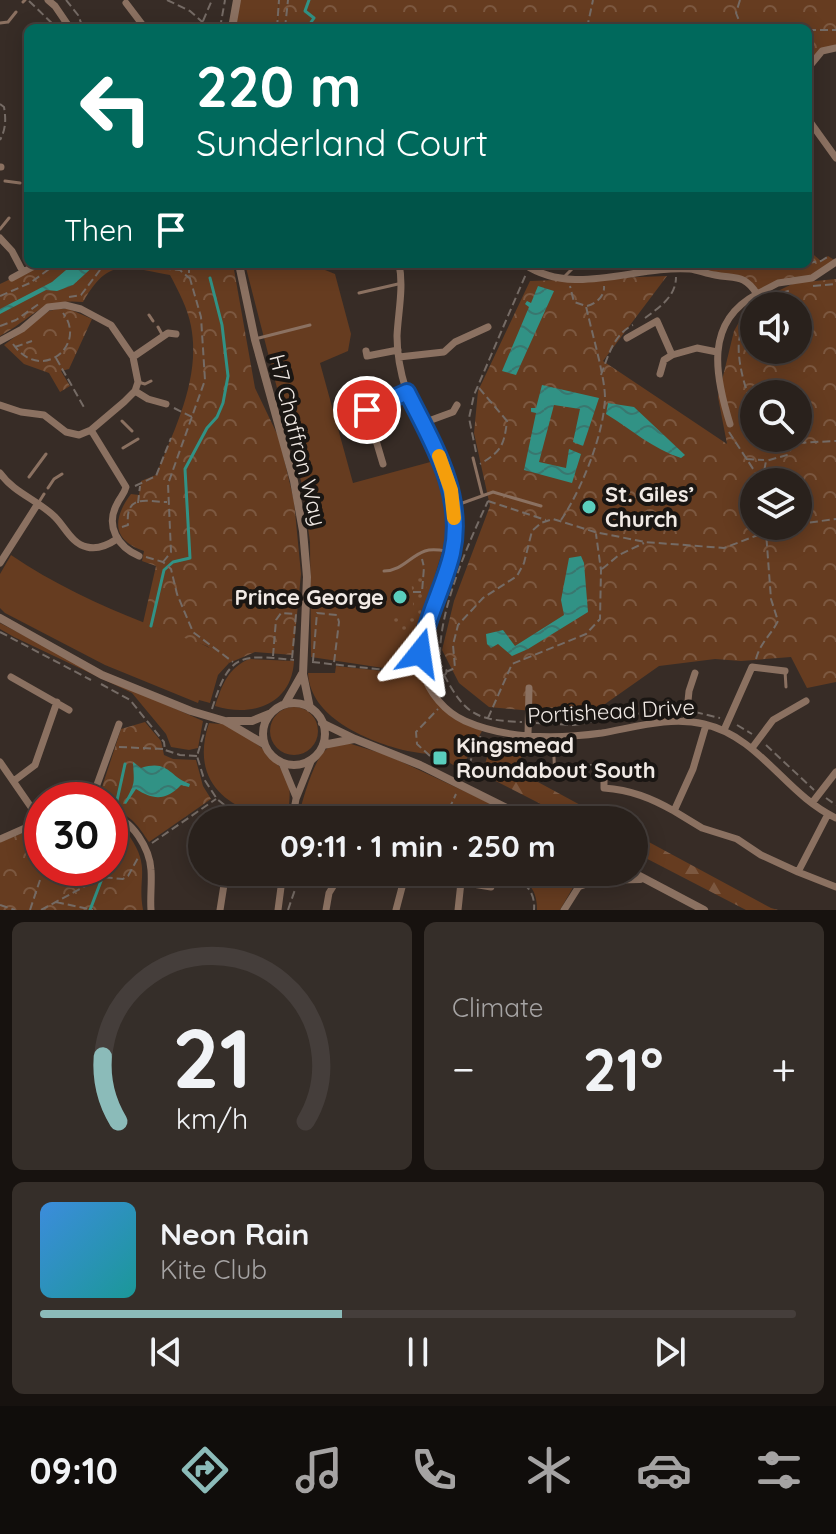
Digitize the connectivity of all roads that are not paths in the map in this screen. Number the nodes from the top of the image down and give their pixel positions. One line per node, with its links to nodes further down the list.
1 (48, 0): 6 (street)
2 (237, 0): 8 (street)
3 (126, 3): 7 (street)
4 (16, 12): 5 (lane)
5 (0, 23)
6 (67, 24)
7 (142, 24)
8 (232, 24)
9 (836, 48): 10 (street)
10 (812, 63)
11 (812, 125): 12 (street)
12 (836, 158)
13 (5, 181): 14 (lane)
14 (24, 187)
15 (9, 218): 16 (lane)
16 (0, 229)
17 (0, 238): 24 (street)
18 (836, 262): 29 (street)
19 (30, 268): 24 (street)
20 (240, 268): 40 (street, H7 Chaffron Way)
21 (399, 268): 27 (street)
22 (530, 268): 26 (street)
23 (574, 268): 26 (lane)
24 (23, 272): 25 (street)
25 (12, 278)
26 (566, 280): 28 (street)
27 (401, 283): 30 (lane); 44 (street)
28 (756, 292)
29 (761, 292)
30 (359, 293)
31 (740, 304): 43 (street)
32 (149, 315): 33 (lane)
33 (153, 321)
34 (310, 325): 40 (lane)
35 (158, 327): 38 (lane)
36 (488, 327): 44 (street)
37 (176, 334): 38 (street)
38 (163, 336): 46 (street)
39 (627, 338): 45 (street)
40 (255, 340): 87 (street, H7 Chaffron Way)
41 (0, 341): 46 (street)
42 (366, 351): 44 (street)
43 (717, 352): 45 (street); 58 (street)
44 (399, 354): 51 (street)
45 (672, 355): 47 (street)
46 (133, 357): 50 (street)
47 (660, 374)
48 (151, 381): 50 (lane)
49 (362, 385): 55 (street)
50 (136, 387): 52 (street); 59 (street)
51 (407, 392): 55 (street); 57 (street)
52 (166, 404)
53 (0, 405): 59 (street)
54 (457, 405): 57 (street)
55 (367, 410): 67 (street)
56 (122, 421): 60 (lane)
57 (423, 423): 77 (street)
58 (730, 424)
59 (91, 430): 65 (street)
60 (132, 431)
61 (138, 439): 62 (lane)
62 (123, 448)
63 (115, 452): 65 (lane)
64 (46, 454): 70 (lane)
65 (107, 457): 79 (street)
66 (473, 458): 75 (lane)
67 (383, 464)
68 (0, 473): 73 (street)
69 (62, 474): 72 (lane)
70 (29, 477)
71 (24, 483): 73 (lane)
72 (48, 488)
73 (17, 491): 76 (street)
74 (44, 494): 76 (lane)
75 (482, 494): 77 (lane); 78 (lane)
76 (37, 505): 79 (street); 82 (street)
77 (455, 506): 80 (street)
78 (541, 506)
79 (117, 539): 81 (street)
80 (452, 552): 83 (lane); 103 (street, Portishead Drive)
81 (139, 556)
82 (0, 563)
83 (384, 571)
84 (0, 618): 97 (street)
85 (785, 671): 89 (lane); 102 (street)
86 (695, 673): 98 (street)
87 (303, 674): 93 (street, H7 Chaffron Way); 94 (street, H7 Chaffron Way)
88 (11, 677): 92 (street)
89 (786, 687)
90 (529, 688): 103 (street)
91 (806, 701): 108 (street)
92 (57, 702): 95 (street); 115 (street)
93 (285, 705): 94 (street); 96 (street)
94 (310, 708): 99 (street)
95 (69, 710)
96 (270, 714): 97 (street); 106 (street)
97 (225, 721): 106 (street)
98 (686, 721): 101 (street, Portishead Drive); 104 (street, Portishead Drive)
99 (322, 723): 105 (street); 107 (street)
100 (119, 724): 116 (street)
101 (706, 725): 102 (street, Portishead Drive); 122 (street)
102 (724, 730): 108 (street, Portishead Drive)
103 (528, 735): 104 (street, Portishead Drive)
104 (553, 736): 114 (lane)
105 (355, 739): 107 (street); 121 (street)
106 (264, 744): 111 (street)
107 (323, 745): 109 (street)
108 (752, 748): 119 (street, Portishead Drive)
109 (312, 759): 111 (street); 118 (street)
110 (0, 762): 115 (street)
111 (282, 763): 118 (street)
112 (604, 765): 122 (street)
113 (836, 772): 119 (street)
114 (555, 779)
115 (15, 780): 117 (street)
116 (98, 782)
117 (24, 794)
118 (296, 799): 120 (street)
119 (812, 803): 123 (street, Portishead Drive)
120 (295, 806)
121 (503, 806)
122 (674, 811): 127 (street)
123 (832, 816): 127 (street)
124 (128, 823): 138 (street)
125 (24, 829): 126 (street)
126 (0, 839)
127 (798, 872): 137 (street)
128 (648, 881): 145 (street)
129 (224, 886): 139 (street)
130 (281, 886): 140 (street)
131 (333, 886): 141 (street)
132 (402, 886): 142 (street)
133 (461, 886): 143 (street)
134 (485, 886): 136 (street)
135 (579, 886): 144 (street)
136 (491, 887)
137 (836, 887)
138 (151, 910)
139 (220, 910)
140 (278, 910)
141 (326, 910)
142 (396, 910)
143 (458, 910)
144 (564, 910)
145 (704, 910)

